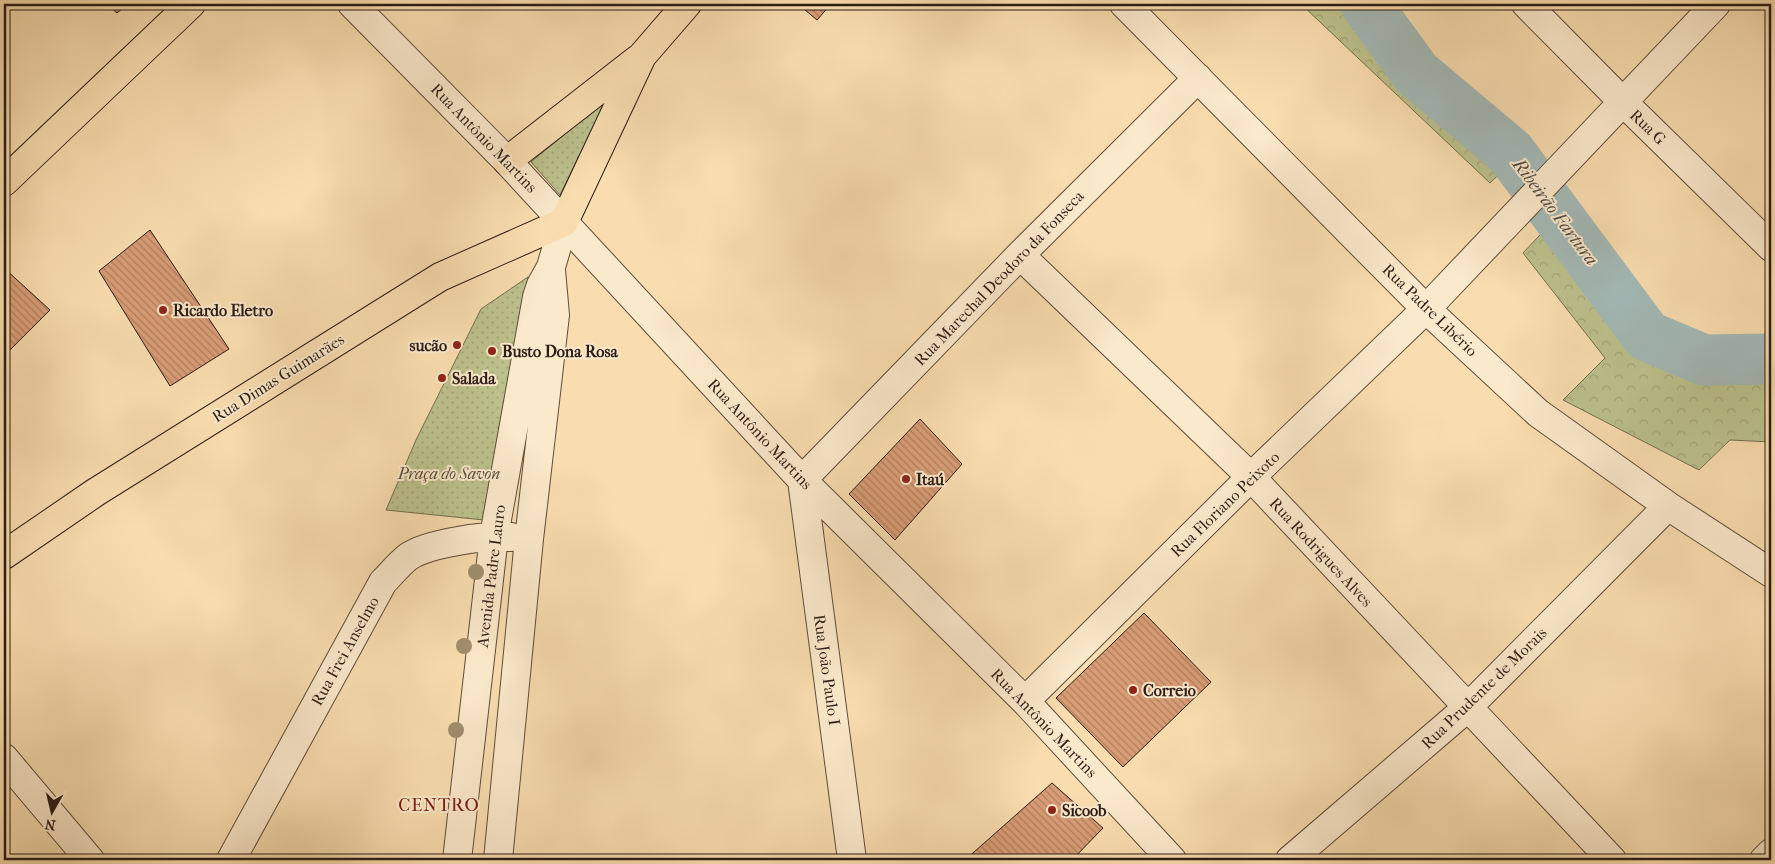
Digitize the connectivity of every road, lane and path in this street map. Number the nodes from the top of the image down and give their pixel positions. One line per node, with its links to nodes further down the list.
1 (191, 4): 11 (main road)
2 (352, 4): 10 (street, Rua Antônio Martins)
3 (687, 4): 7 (main road)
4 (1124, 4): 8 (street, Rua Padre Libério)
5 (1526, 4): 9 (street, Rua G)
6 (1716, 4): 9 (street)
7 (642, 56): 10 (main road); 12 (main road)
8 (1198, 78): 14 (street, Rua Marechal Deodoro da Fonseca); 16 (street, Rua Padre Libério)
9 (1622, 102): 13 (street, Rua G); 16 (street, Rua Floriano Peixoto)
10 (507, 161): 12 (street, Rua Antônio Martins)
11 (4, 182)
12 (564, 222): 15 (street, Avenida Padre Lauro); 18 (street, Rua Antônio Martins); 22 (main road, Rua Dimas Guimarães)
13 (1771, 248)
14 (1020, 255): 17 (street, Rua Rodrigues Alves); 18 (street, Rua Marechal Deodoro da Fonseca)
15 (551, 267): 20 (street, Avenida Padre Lauro); 21 (street, Avenida Padre Lauro)
16 (1426, 309): 17 (street, Rua Floriano Peixoto); 19 (street, Rua Padre Libério)
17 (1251, 477): 24 (street, Rua Floriano Peixoto); 25 (street, Rua Rodrigues Alves)
18 (802, 480): 24 (street, Rua Antônio Martins); 32 (street, Rua João Paulo I)
19 (1668, 506): 23 (street, Rua Padre Libério); 25 (street, Rua Prudente de Morais)
20 (494, 536): 21 (street, Rua Frei Anselmo); 29 (street, Rua Frei Anselmo); 30 (street, Avenida Padre Lauro)
21 (529, 539): 31 (street, Avenida Padre Lauro)
22 (4, 555)
23 (1771, 574)
24 (1025, 701): 33 (street, Rua Antônio Martins)
25 (1467, 708): 34 (street, Rua Prudente de Morais); 35 (street, Rua Rodrigues Alves)
26 (4, 758): 28 (street)
27 (1771, 853): 36 (street)
28 (90, 860)
29 (231, 860)
30 (457, 860)
31 (498, 860)
32 (852, 860)
33 (1172, 860)
34 (1290, 860)
35 (1612, 860)
36 (1764, 860)

